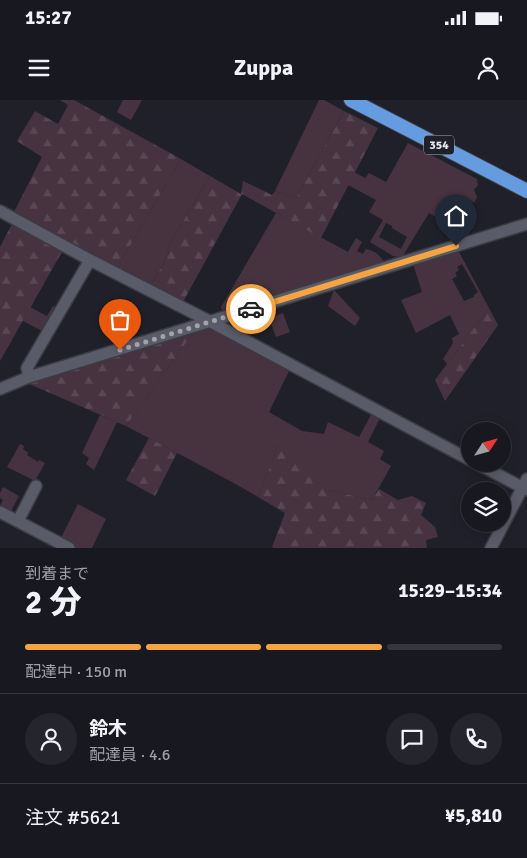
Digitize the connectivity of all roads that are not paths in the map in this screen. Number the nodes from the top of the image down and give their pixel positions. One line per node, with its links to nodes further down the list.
1 (351, 100): 2 (highway, 354)
2 (527, 191)
3 (0, 211): 5 (street)
4 (527, 224): 6 (street)
5 (90, 260): 6 (street); 7 (street)
6 (211, 322): 7 (street); 9 (street)
7 (29, 377): 8 (street)
8 (0, 388)
9 (461, 455)
10 (495, 472): 12 (street)
11 (36, 486): 14 (street)
12 (526, 486): 16 (street)
13 (0, 512): 14 (street)
14 (18, 521): 15 (street)
15 (69, 548)
16 (491, 548)

